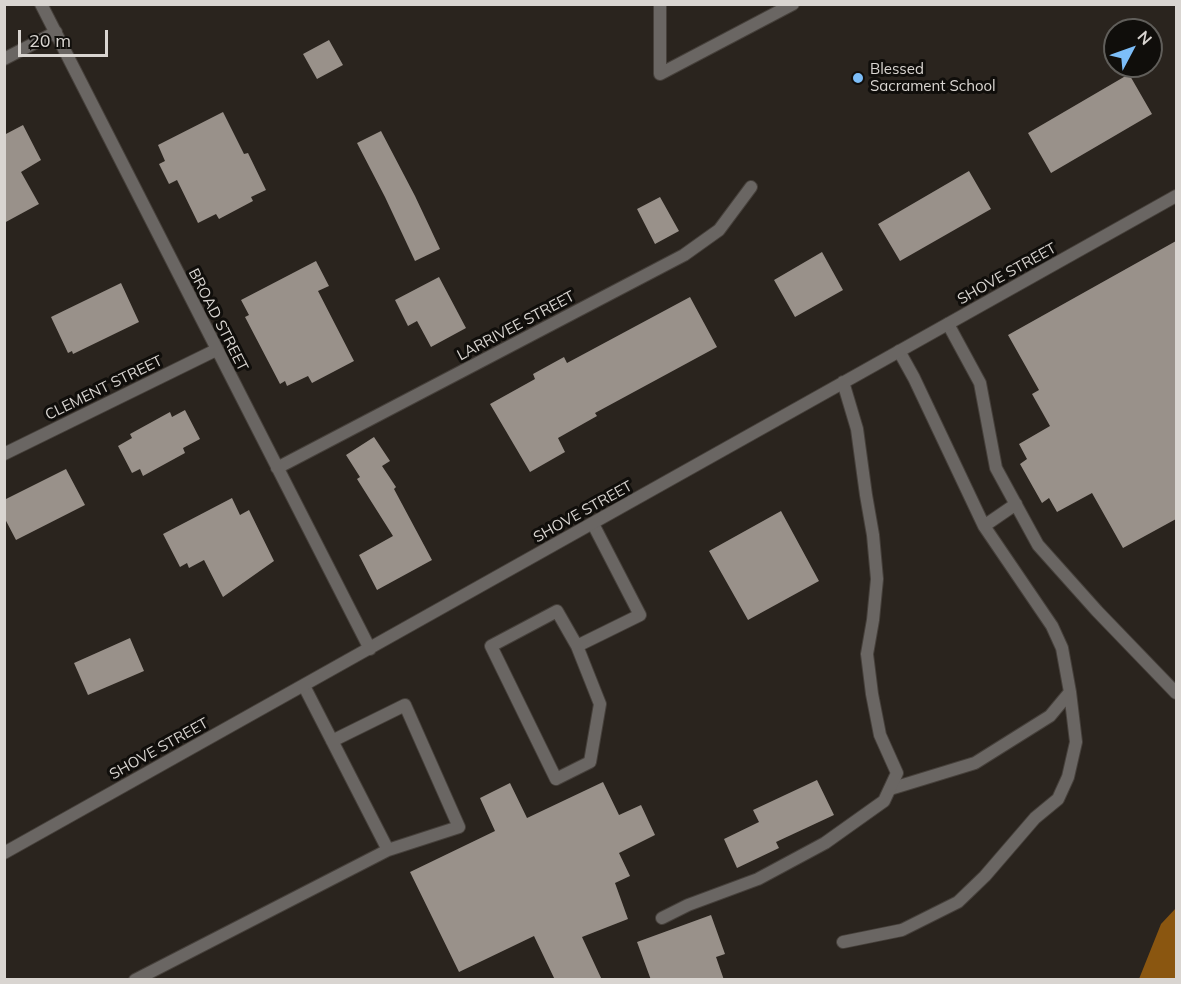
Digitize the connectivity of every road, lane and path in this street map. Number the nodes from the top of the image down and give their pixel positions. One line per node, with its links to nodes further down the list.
1 (41, 4): 4 (street, BROAD STREET)
2 (660, 4): 3 (street)
3 (793, 4)
4 (56, 32): 5 (street); 9 (street, BROAD STREET)
5 (4, 59)
6 (751, 187): 13 (street, LARRIVEE STREET)
7 (1176, 196): 8 (street, SHOVE STREET)
8 (948, 324): 10 (street, SHOVE STREET); 14 (street)
9 (216, 350): 12 (street, CLEMENT STREET); 13 (street, BROAD STREET)
10 (899, 351): 11 (street, SHOVE STREET); 16 (street)
11 (843, 382): 15 (street, SHOVE STREET); 23 (street)
12 (4, 454)
13 (277, 468): 18 (street, BROAD STREET)
14 (1016, 504): 16 (street); 21 (street)
15 (593, 524): 17 (street); 18 (street, SHOVE STREET)
16 (984, 526): 20 (street)
17 (577, 646): 17 (street)
18 (370, 649): 19 (street, SHOVE STREET)
19 (304, 686): 22 (street); 25 (street, SHOVE STREET)
20 (1070, 692): 23 (street); 27 (street)
21 (1176, 693)
22 (332, 741): 24 (street); 24 (street)
23 (890, 789): 26 (street)
24 (388, 850): 28 (street)
25 (4, 853)
26 (662, 918)
27 (843, 942)
28 (135, 980)

